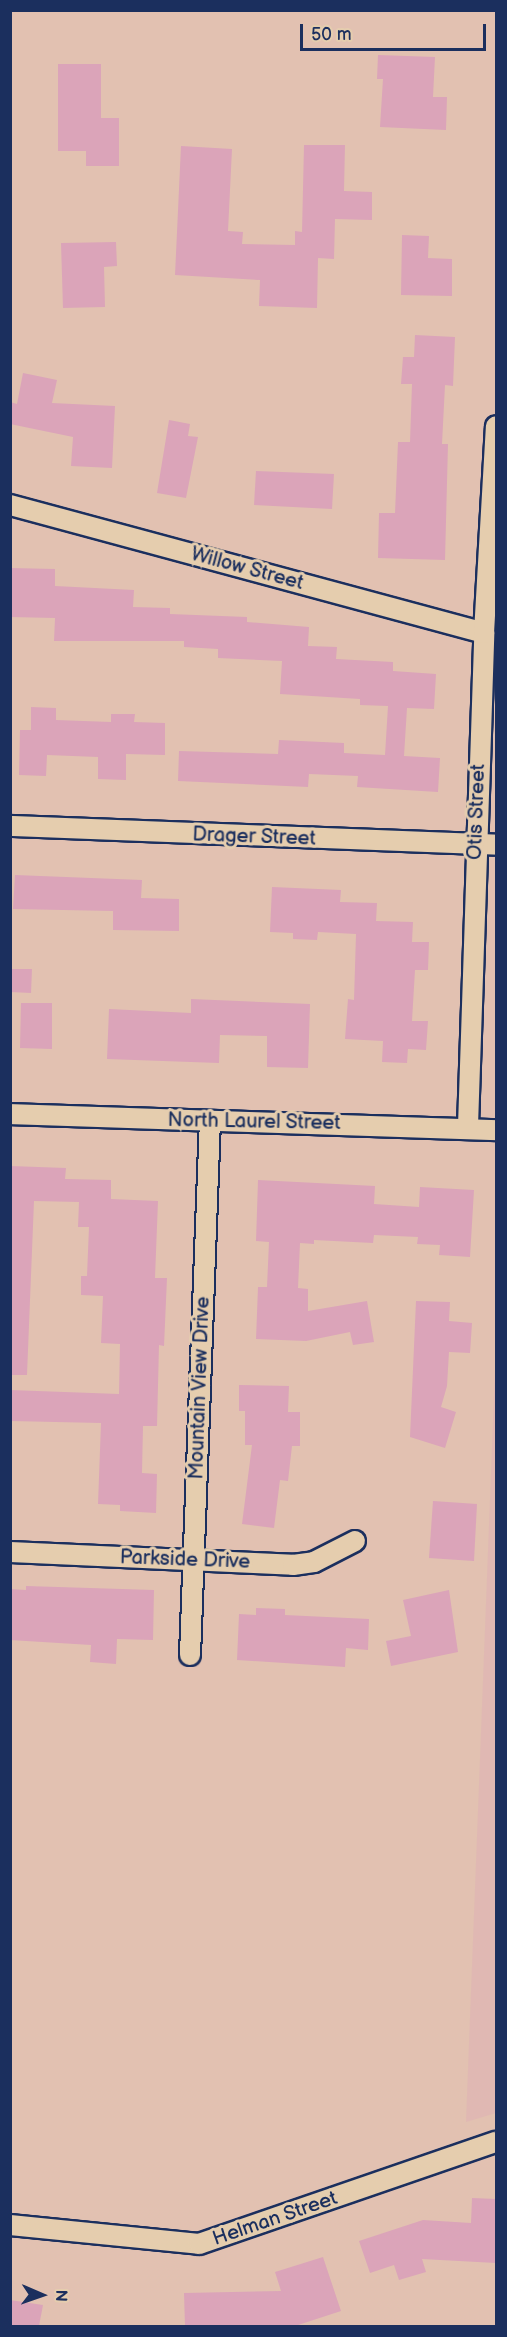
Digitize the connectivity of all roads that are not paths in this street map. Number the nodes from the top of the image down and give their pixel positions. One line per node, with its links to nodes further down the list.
1 (496, 426): 3 (street, Otis Street)
2 (10, 505): 3 (street, Willow Street)
3 (484, 633): 6 (street, Otis Street)
4 (10, 826): 6 (street, Drager Street)
5 (496, 845): 6 (street, Drager Street)
6 (476, 846): 9 (street, Otis Street)
7 (10, 1114): 8 (street, North Laurel Street)
8 (210, 1122): 9 (street, North Laurel Street); 13 (street, Mountain View Drive)
9 (468, 1126): 10 (street, North Laurel Street)
10 (496, 1130)
11 (355, 1541): 13 (street, Parkside Drive)
12 (10, 1552): 13 (street, Parkside Drive)
13 (193, 1560): 14 (street, Mountain View Drive)
14 (190, 1655)
15 (496, 2142): 16 (street, Helman Street)
16 (10, 2224)

